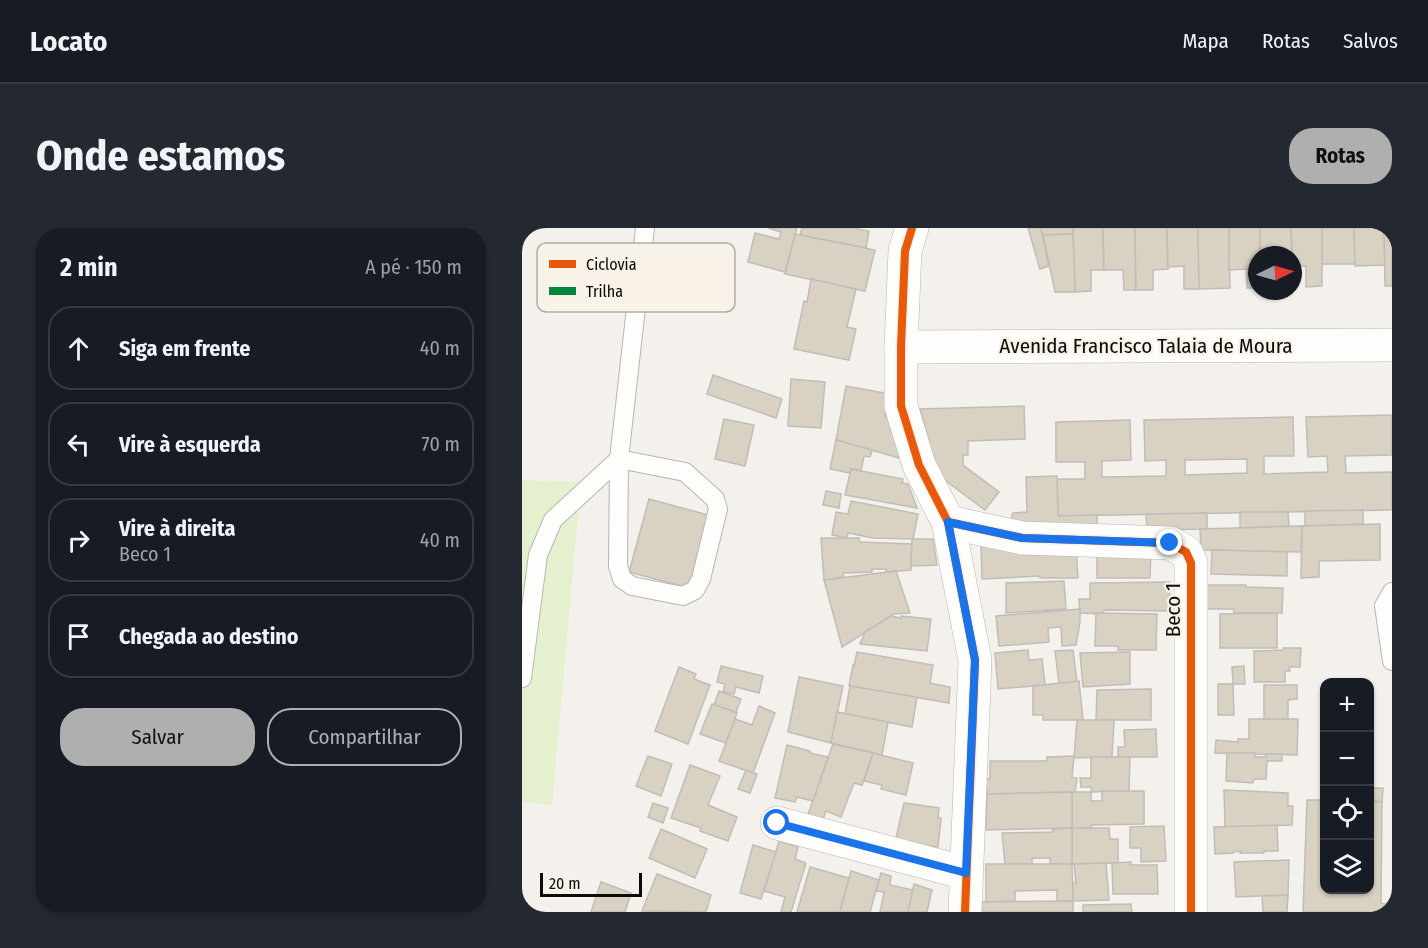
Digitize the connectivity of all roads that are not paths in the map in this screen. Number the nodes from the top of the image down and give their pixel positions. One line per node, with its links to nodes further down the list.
1 (645, 228): 3 (lane)
2 (912, 228): 6 (street)
3 (643, 243)
4 (636, 312): 7 (lane)
5 (1392, 345): 6 (street, Avenida Francisco Talaia de Moura)
6 (901, 347): 8 (street)
7 (619, 459): 7 (lane); 11 (lane)
8 (948, 522): 13 (street); 15 (street, Beco 1)
9 (1392, 592): 10 (lane)
10 (1392, 661)
11 (522, 678)
12 (777, 823): 13 (street)
13 (966, 873): 14 (street)
14 (965, 912)
15 (1191, 912)

